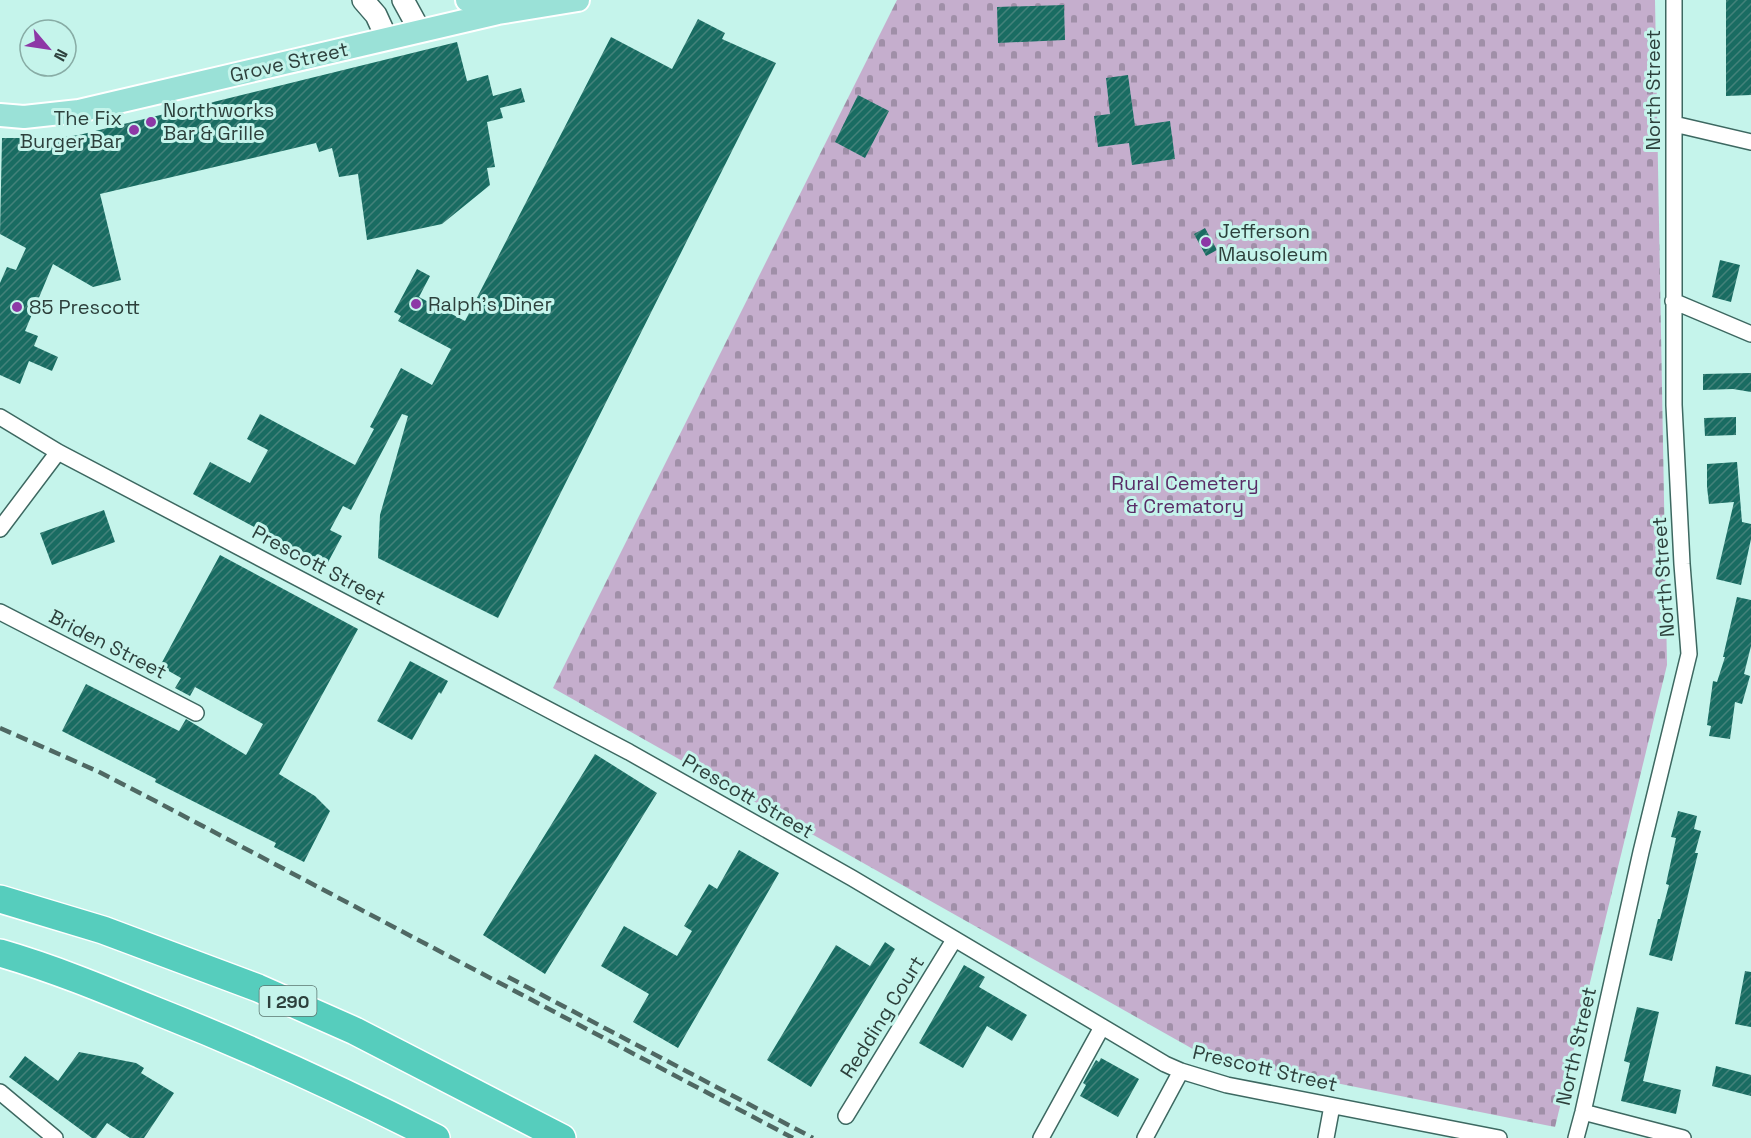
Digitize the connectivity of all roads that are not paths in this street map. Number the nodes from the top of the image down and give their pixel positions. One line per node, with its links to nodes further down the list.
1 (363, 0): 8 (main road)
2 (403, 0): 7 (main road)
3 (467, 0): 6 (main road)
4 (578, 0): 6 (main road, Grove Street)
5 (1674, 0): 10 (street, North Street)
6 (510, 11): 7 (main road, Grove Street)
7 (420, 31): 8 (main road, Grove Street)
8 (387, 39): 9 (main road, Grove Street)
9 (0, 115)
10 (1674, 124): 11 (street); 12 (street, North Street)
11 (1751, 142)
12 (1673, 301): 13 (street); 28 (street, North Street)
13 (1751, 334)
14 (0, 417): 15 (street, Prescott Street)
15 (58, 452): 16 (street); 22 (street, Prescott Street)
16 (0, 529)
17 (0, 612): 18 (street, Briden Street)
18 (196, 713)
19 (0, 891): 21 (highway)
20 (0, 899): 21 (highway, I 290)
21 (39, 909): 32 (highway, I 290)
22 (954, 940): 24 (street, Prescott Street); 29 (street, Redding Court)
23 (0, 953): 31 (highway)
24 (1102, 1027): 25 (street, Prescott Street); 33 (street)
25 (1181, 1071): 27 (street, Prescott Street); 34 (street)
26 (0, 1092): 30 (street)
27 (1332, 1106): 35 (street); 36 (street, Prescott Street)
28 (1584, 1112): 37 (street, North Street); 38 (street)
29 (846, 1116)
30 (55, 1138)
31 (436, 1138)
32 (562, 1138)
33 (1041, 1138)
34 (1145, 1138)
35 (1326, 1138)
36 (1499, 1138)
37 (1576, 1138)
38 (1683, 1138)

